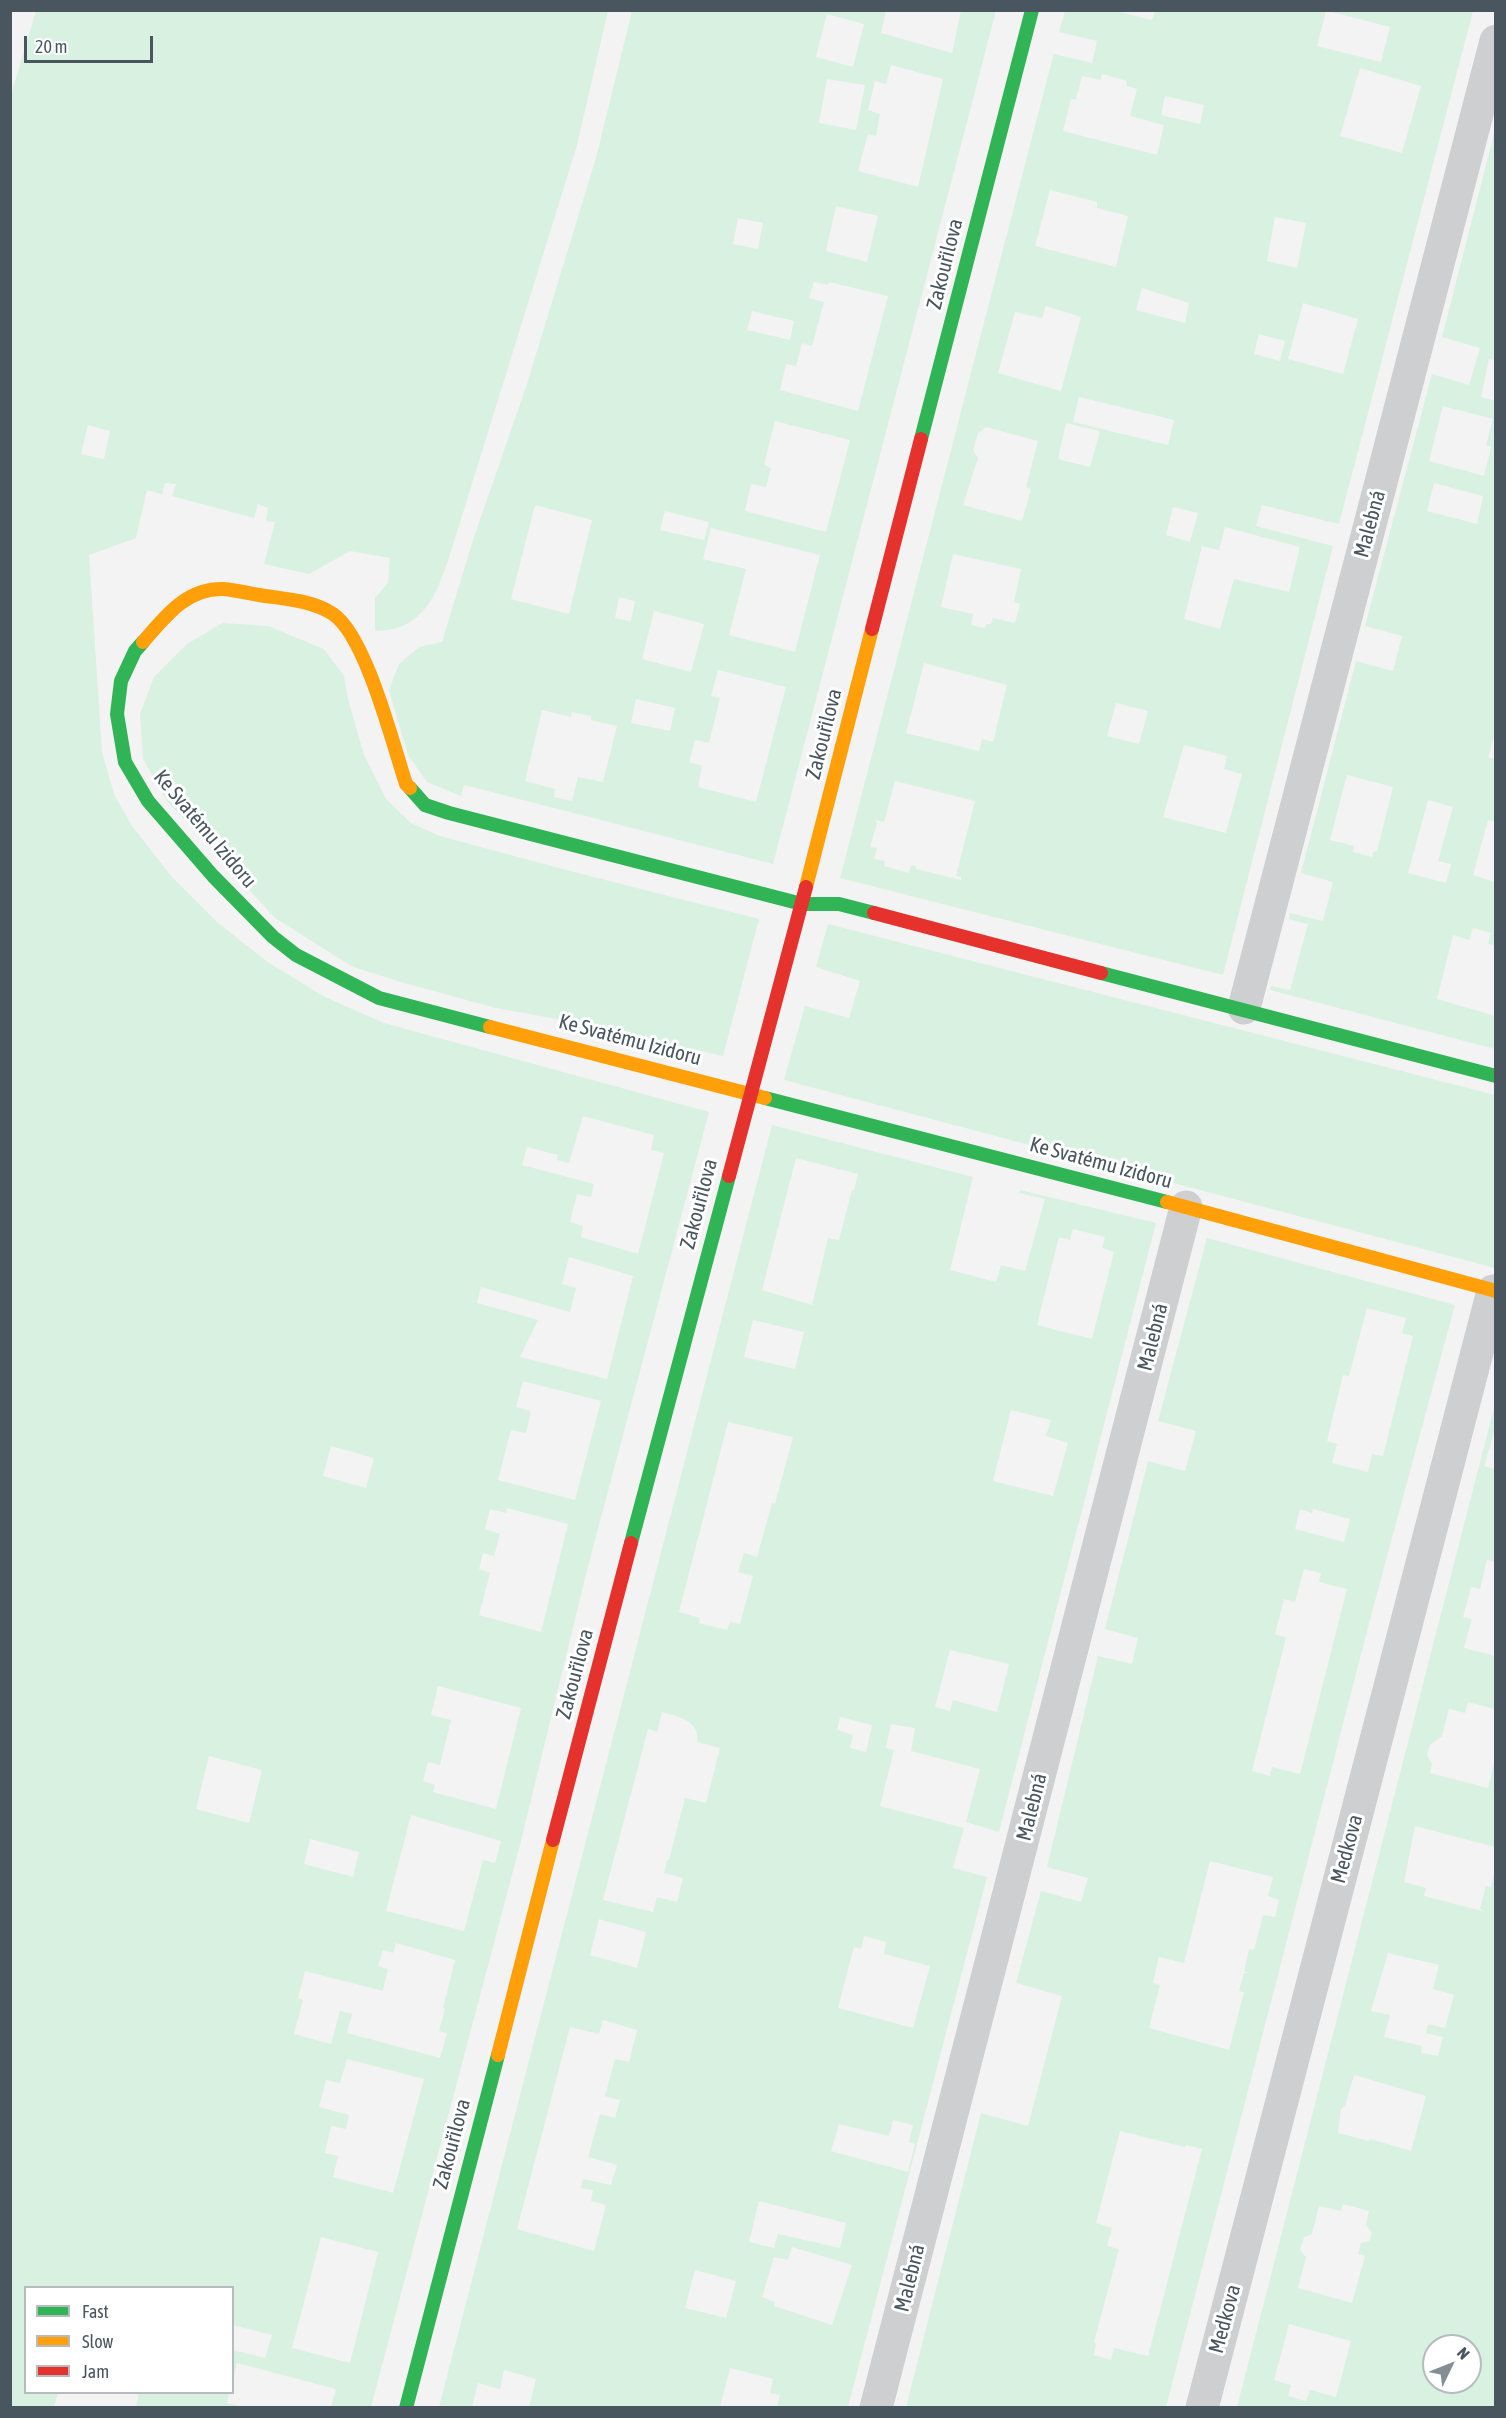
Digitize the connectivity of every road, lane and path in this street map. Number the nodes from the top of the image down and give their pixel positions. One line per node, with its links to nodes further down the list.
1 (1032, 10): 3 (street, Zakouřilova)
2 (1496, 41): 4 (street, Malebná)
3 (802, 904): 4 (street, Ke Svatému Izidoru); 6 (street, Zakouřilova); 6 (street, Ke Svatému Izidoru)
4 (1245, 1008): 5 (street, Ke Svatému Izidoru)
5 (1496, 1076)
6 (750, 1093): 7 (street, Ke Svatému Izidoru); 9 (street, Zakouřilova)
7 (1186, 1207): 8 (street, Ke Svatému Izidoru); 10 (street, Malebná)
8 (1494, 1291): 11 (street, Medkova)
9 (406, 2408)
10 (876, 2408)
11 (1202, 2408)

